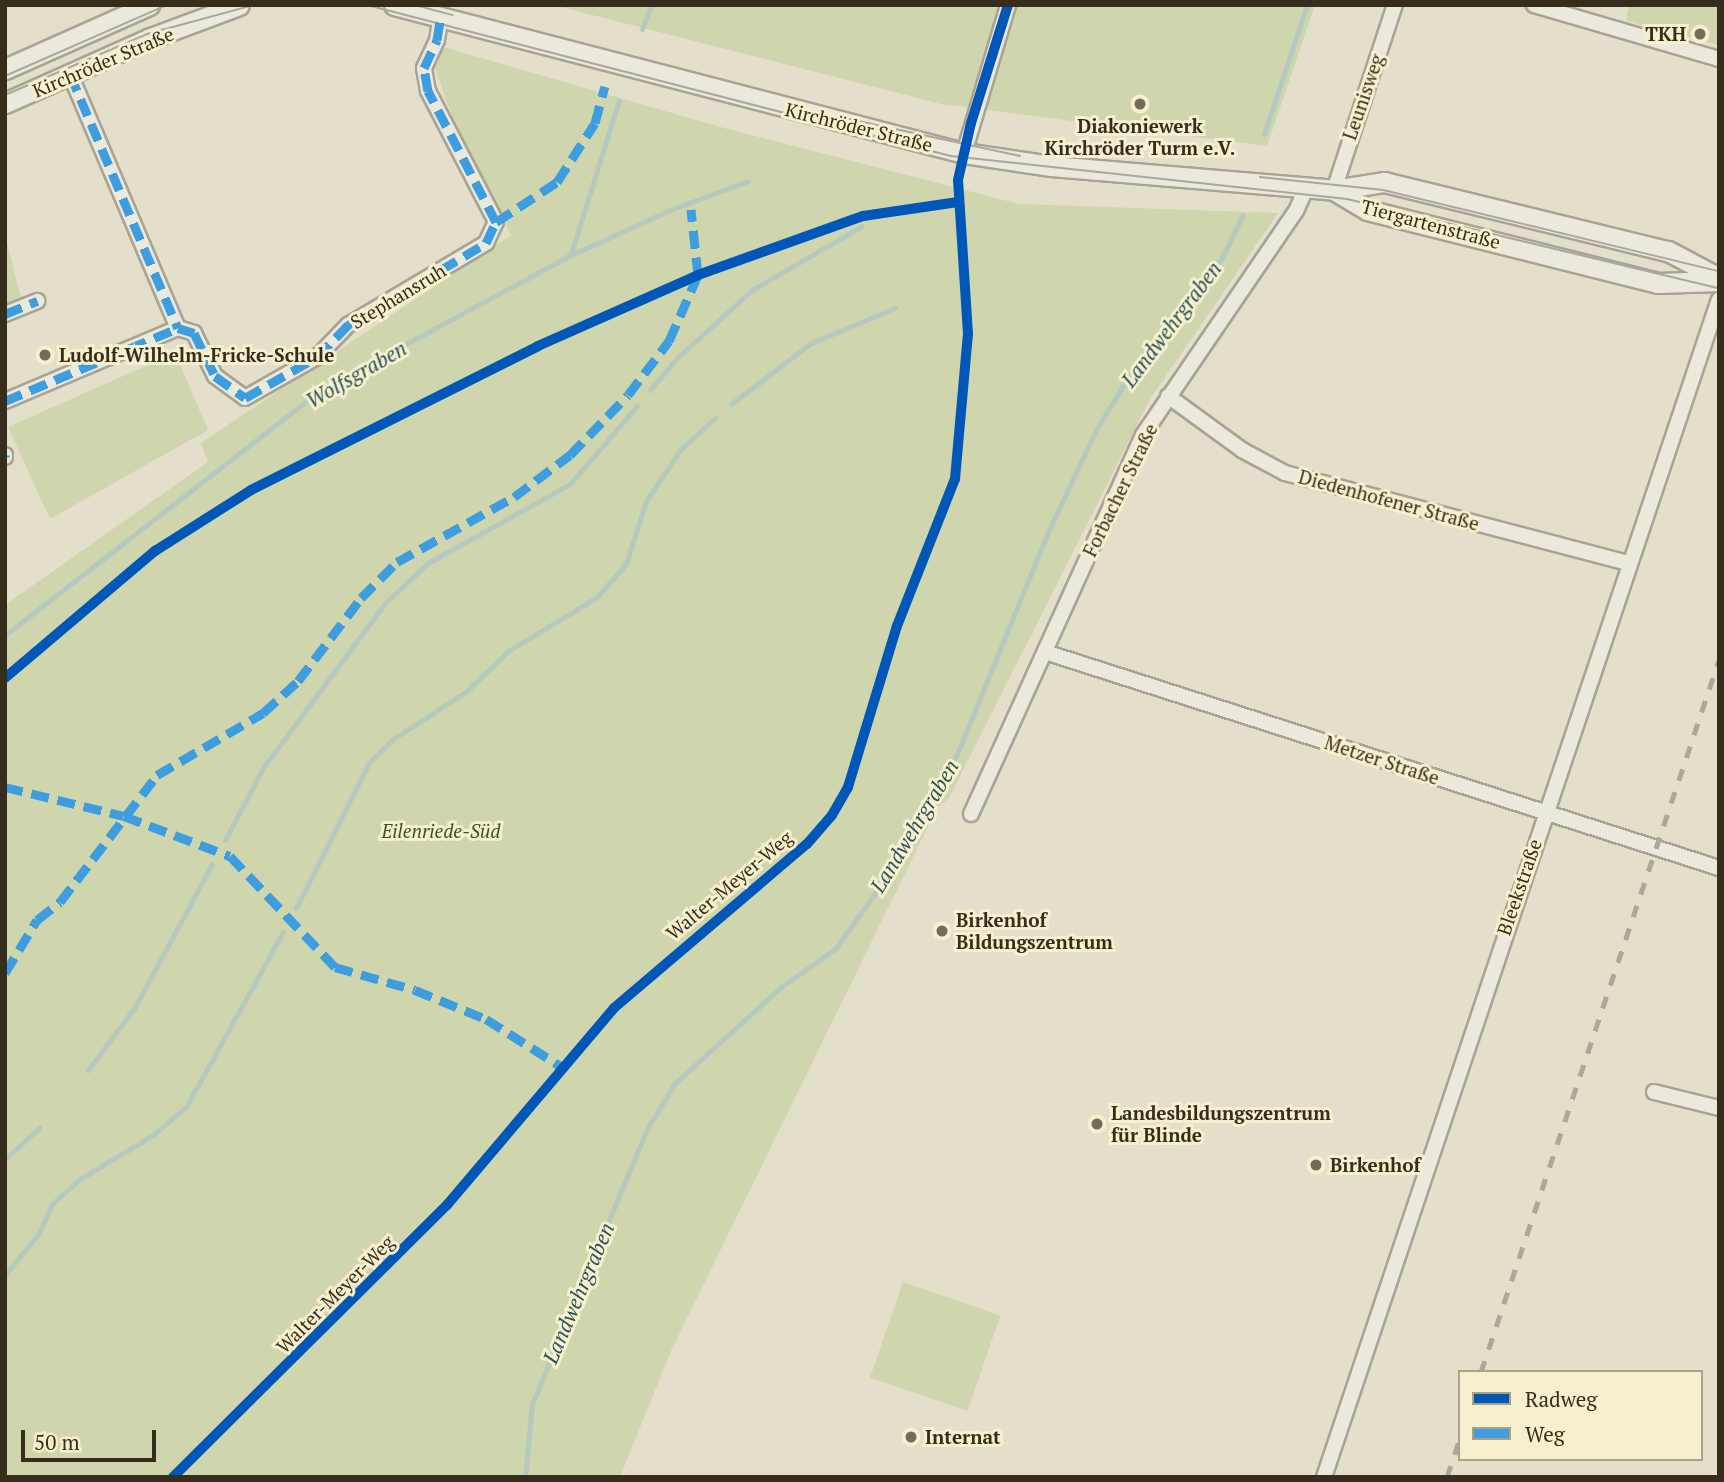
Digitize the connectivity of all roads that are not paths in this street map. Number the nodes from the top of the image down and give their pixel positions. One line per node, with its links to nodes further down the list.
1 (149, 5): 9 (main road, Kirchröder Straße)
2 (239, 5): 10 (main road, Kirchröder Straße)
3 (394, 5): 7 (main road, Kirchröder Straße)
4 (1008, 5): 12 (street)
5 (1395, 5): 14 (street, Leunisweg)
6 (1534, 5): 8 (street)
7 (441, 16): 12 (main road, Kirchröder Straße); 19 (street, Stephansruh)
8 (1719, 59)
9 (5, 69)
10 (70, 74): 11 (main road, Kirchröder Straße); 19 (street, Stephansruh)
11 (5, 103)
12 (964, 153): 13 (main road, Kirchröder Straße)
13 (1307, 186): 14 (main road, Kirchröder Straße); 20 (street, Forbacher Straße)
14 (1334, 190): 15 (main road, Tiergartenstraße); 15 (main road, Tiergartenstraße)
15 (1719, 279)
16 (1719, 299): 22 (street, Bleekstraße)
17 (38, 301): 18 (street)
18 (5, 314)
19 (178, 328): 21 (street)
20 (1168, 396): 22 (street, Diedenhofener Straße); 23 (street, Forbacher Straße)
21 (5, 401)
22 (1628, 563): 24 (street, Bleekstraße)
23 (1045, 652): 24 (street, Metzer Straße); 25 (street, Forbacher Straße)
24 (1544, 811): 26 (street, Metzer Straße); 29 (street, Bleekstraße)
25 (971, 814)
26 (1719, 868)
27 (1654, 1092): 28 (street)
28 (1719, 1108)
29 (1324, 1477)

